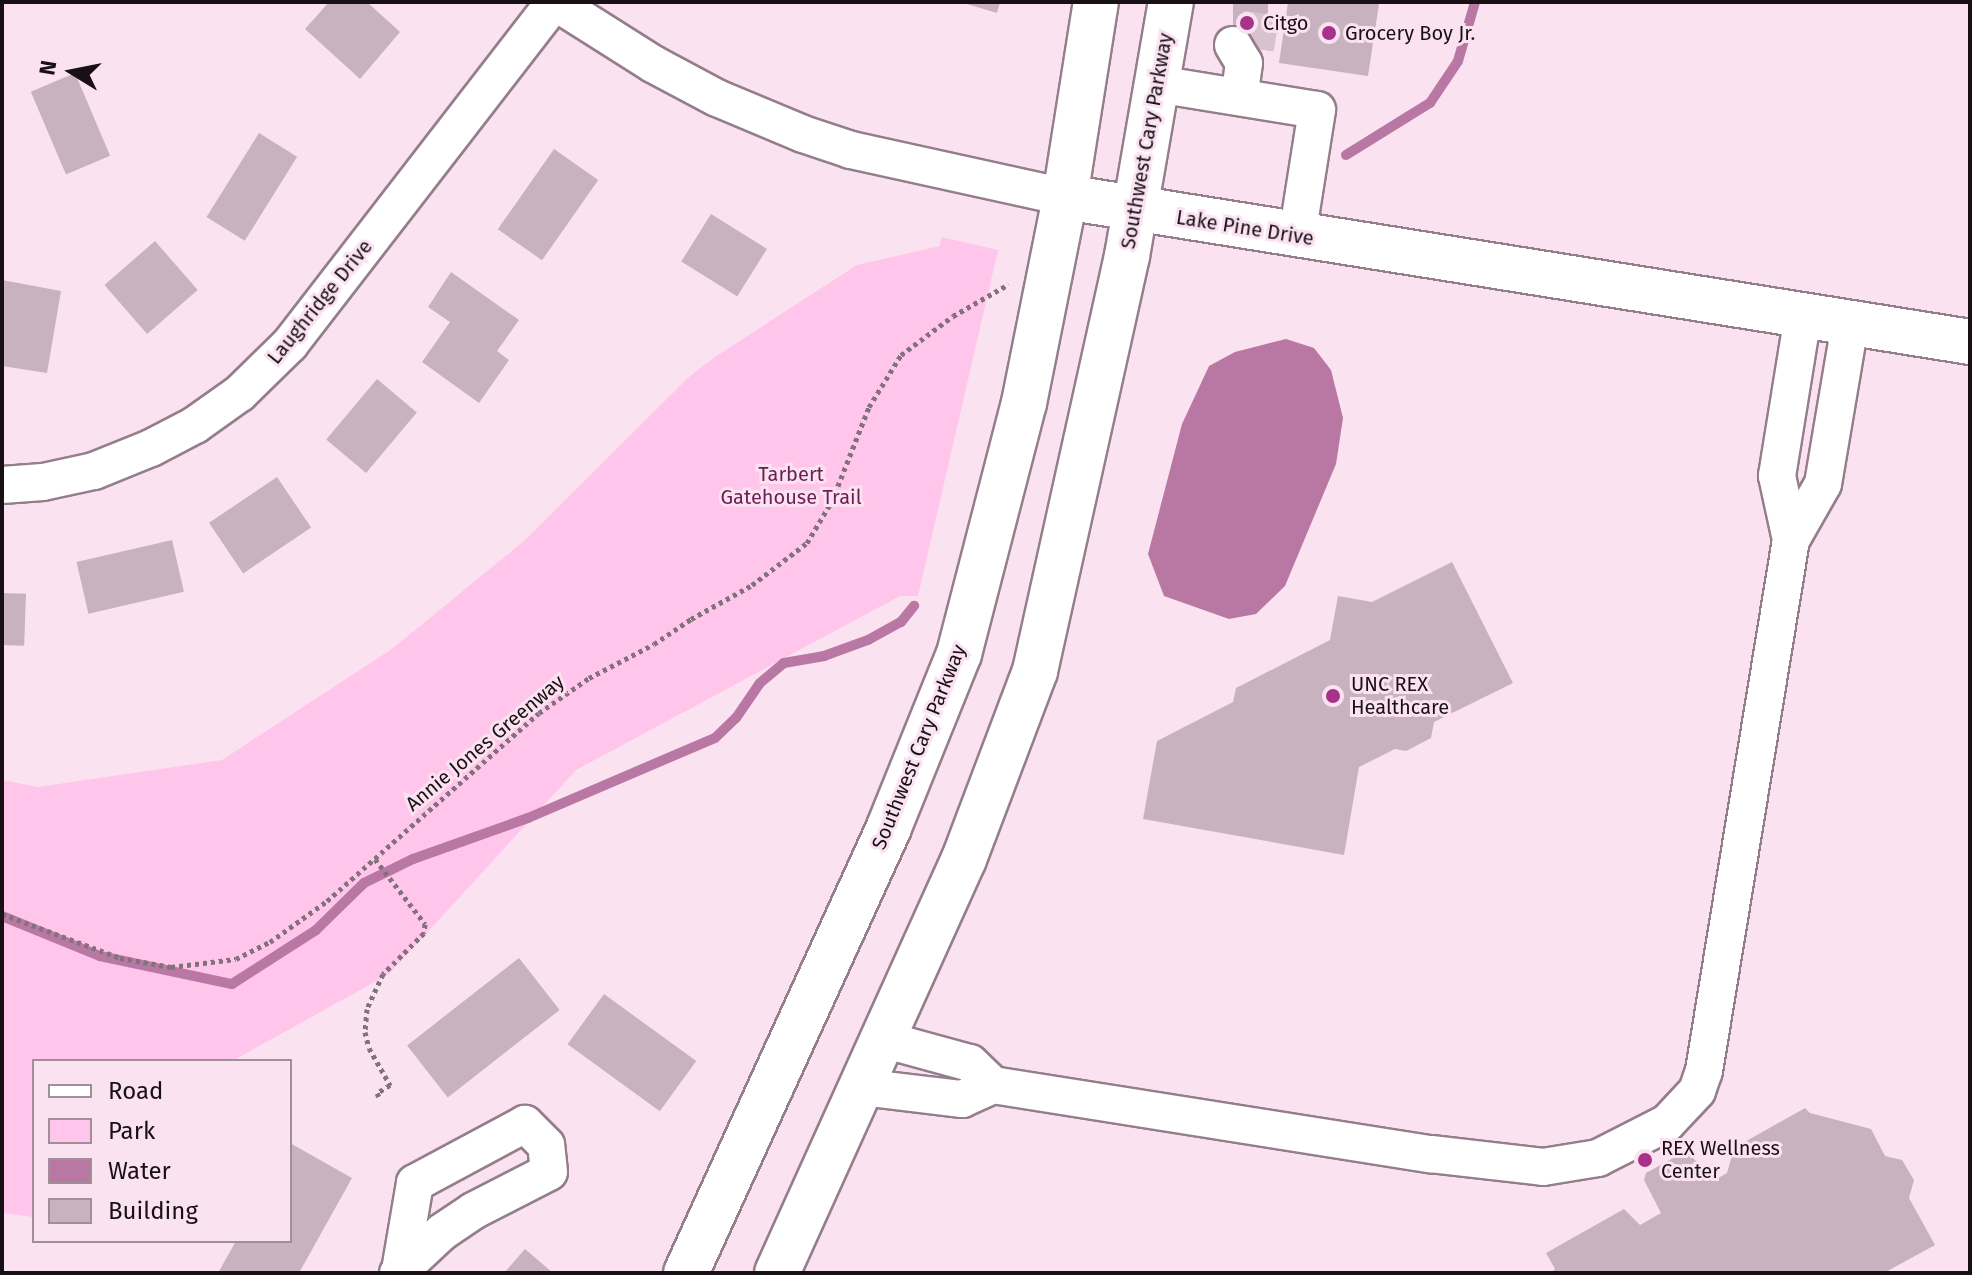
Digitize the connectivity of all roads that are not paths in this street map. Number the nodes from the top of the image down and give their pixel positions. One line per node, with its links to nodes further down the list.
1 (555, 2): 5 (street, Lake Pine Drive); 11 (street, Laughridge Drive)
2 (1096, 2): 5 (main road, Southwest Cary Parkway)
3 (1171, 2): 4 (main road, Southwest Cary Parkway)
4 (1157, 84): 6 (main road, Southwest Cary Parkway); 7 (street)
5 (1065, 197): 6 (main road, Lake Pine Drive); 16 (main road, Southwest Cary Parkway)
6 (1136, 208): 7 (main road, Lake Pine Drive); 13 (main road, Southwest Cary Parkway)
7 (1297, 236): 8 (main road, Lake Pine Drive)
8 (1803, 316): 9 (main road, Lake Pine Drive); 12 (street)
9 (1850, 324): 10 (main road, Lake Pine Drive); 12 (street)
10 (1970, 342)
11 (2, 485)
12 (1791, 540): 14 (street)
13 (882, 1039): 14 (street); 15 (main road, Southwest Cary Parkway)
14 (993, 1085): 15 (street)
15 (861, 1087): 17 (main road, Southwest Cary Parkway)
16 (686, 1273)
17 (777, 1273)

